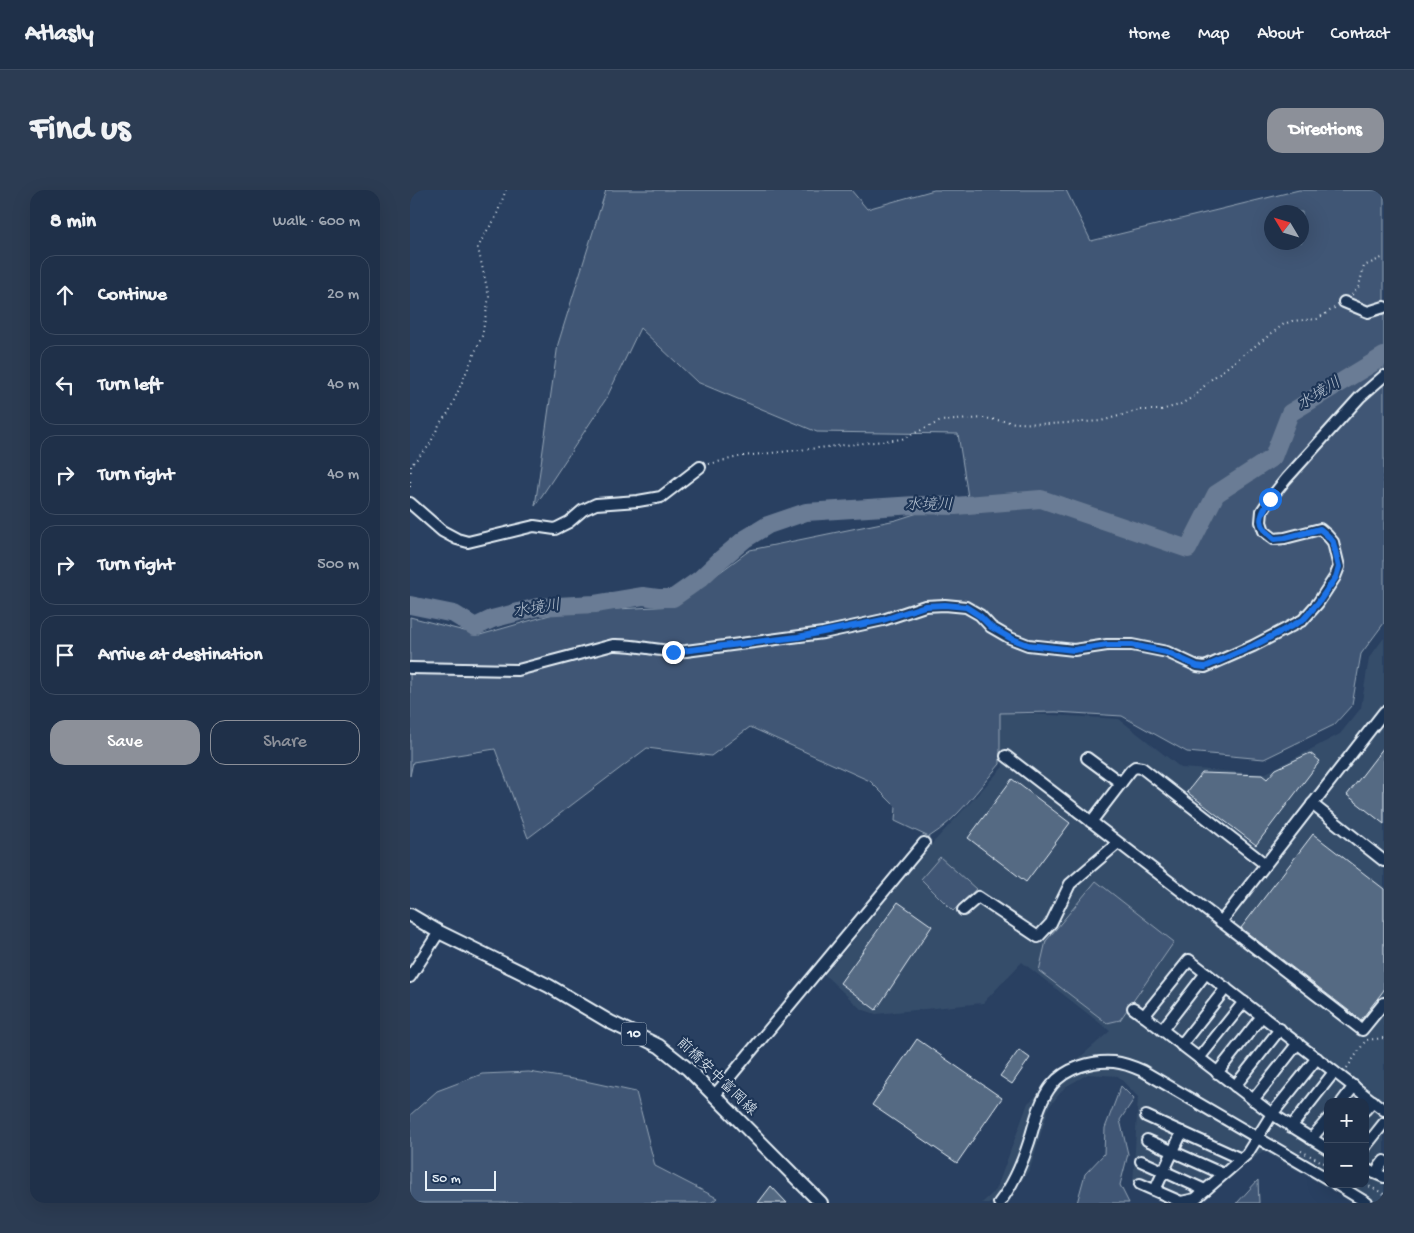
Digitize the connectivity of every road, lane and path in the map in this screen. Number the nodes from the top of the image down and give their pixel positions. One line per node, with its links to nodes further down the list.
1 (506, 190): 7 (path)
2 (1384, 257): 3 (path)
3 (1344, 302): 4 (street); 6 (path)
4 (1384, 306)
5 (1384, 376): 9 (street)
6 (700, 467): 8 (street)
7 (410, 487)
8 (410, 503)
9 (410, 668)
10 (1384, 712): 14 (street)
11 (1006, 756): 15 (street)
12 (1087, 758): 13 (street)
13 (1120, 783): 15 (street); 19 (street)
14 (1312, 804): 18 (street); 19 (street)
15 (1090, 822): 17 (street)
16 (924, 843): 43 (street)
17 (1118, 844): 20 (street); 22 (street)
18 (1384, 862)
19 (1265, 864): 22 (street)
20 (963, 910)
21 (410, 916): 23 (main road, 前橋安中富岡線 / 10)
22 (1221, 922): 28 (street)
23 (439, 932): 25 (street); 43 (main road, 前橋安中富岡線 / 10)
24 (1206, 973): 26 (street); 30 (street); 33 (street)
25 (410, 977)
26 (1226, 988): 27 (street); 36 (street)
27 (1244, 1002): 31 (street); 37 (street)
28 (1384, 1003)
29 (1133, 1008): 30 (street)
30 (1144, 1016): 33 (street)
31 (1262, 1016): 32 (street); 40 (street)
32 (1280, 1029): 35 (street); 41 (street)
33 (1162, 1030): 36 (street)
34 (1384, 1038): 39 (path)
35 (1298, 1043): 38 (street); 45 (street)
36 (1181, 1045): 37 (street)
37 (1199, 1058): 40 (street)
38 (1317, 1058): 39 (street); 49 (street)
39 (1339, 1071): 42 (street); 53 (street)
40 (1217, 1072): 41 (street)
41 (1235, 1086): 45 (street)
42 (1354, 1086): 44 (street); 46 (street)
43 (714, 1096): 74 (main road, 前橋安中富岡線 / 10)
44 (1345, 1098)
45 (1253, 1100): 49 (street)
46 (1372, 1101): 47 (street); 48 (street)
47 (1369, 1105)
48 (1384, 1110)
49 (1272, 1114): 53 (street); 55 (street)
50 (1146, 1116): 54 (street)
51 (1324, 1124): 56 (street)
52 (1384, 1124): 58 (street)
53 (1291, 1127): 56 (street)
54 (1182, 1132): 60 (street); 61 (street)
55 (1257, 1138): 61 (street); 67 (street); 75 (street)
56 (1311, 1139): 59 (street)
57 (1147, 1140): 60 (street)
58 (1368, 1143)
59 (1324, 1147)
60 (1172, 1151): 64 (street); 66 (street)
61 (1241, 1158): 66 (street)
62 (1141, 1161): 64 (street)
63 (1384, 1161): 65 (street)
64 (1164, 1171): 71 (street); 72 (street)
65 (1375, 1173)
66 (1223, 1174): 72 (street)
67 (1324, 1177)
68 (1140, 1184): 71 (street)
69 (1369, 1186): 73 (path)
70 (1343, 1188): 76 (street)
71 (1154, 1190): 72 (street)
72 (1206, 1190)
73 (1384, 1194)
74 (821, 1203)
75 (999, 1203)
76 (1367, 1203)

